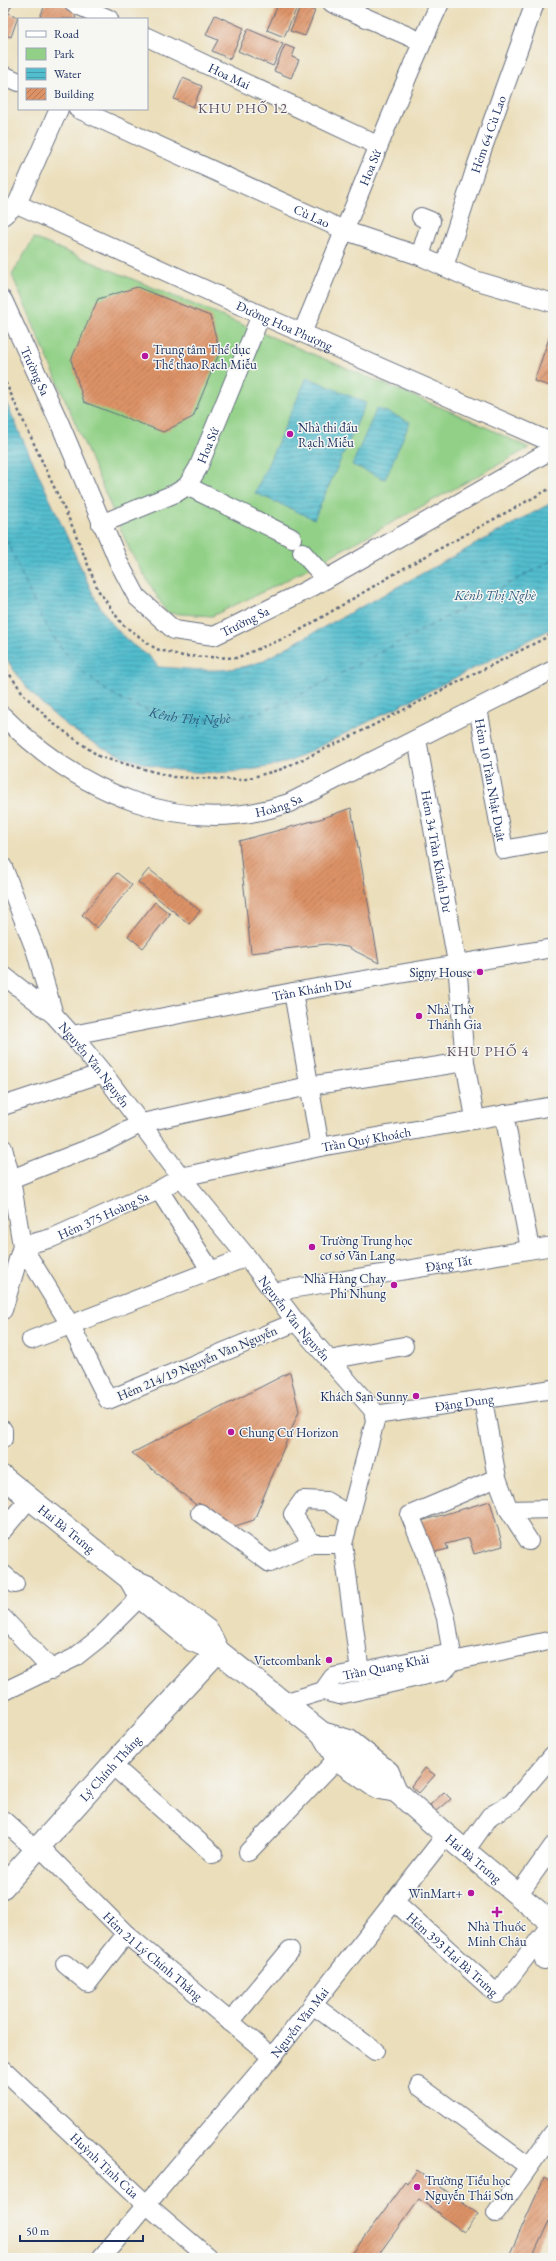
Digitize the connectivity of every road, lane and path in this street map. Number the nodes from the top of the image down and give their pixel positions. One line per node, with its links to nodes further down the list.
1 (73, 3): 5 (street)
2 (332, 3): 7 (street)
3 (440, 3): 7 (street, Hoa Sứ)
4 (534, 3): 18 (street, Hẻm 64 Cù Lao)
5 (103, 14)
6 (148, 37): 12 (street, Hoa Mai)
7 (422, 42): 12 (street, Hoa Sứ)
8 (3, 75): 9 (street)
9 (18, 82)
10 (59, 110): 13 (street)
11 (80, 110): 16 (street, Cù Lao)
12 (377, 145): 16 (street, Hoa Sứ)
13 (17, 204): 14 (street); 21 (street, Đường Hoa Phượng)
14 (3, 216)
15 (421, 217): 17 (street)
16 (346, 231): 17 (street, Cù Lao); 22 (street, Hoa Sứ)
17 (420, 256): 18 (street, Cù Lao)
18 (444, 267): 20 (street, Cù Lao)
19 (3, 300): 28 (street, Trường Sa)
20 (553, 303)
21 (261, 315): 22 (street, Đường Hoa Phượng); 26 (street, Hoa Sứ)
22 (302, 333): 24 (street, Đường Hoa Phượng)
23 (3, 377): 27 (path)
24 (553, 443)
25 (553, 449): 29 (street, Trường Sa)
26 (187, 486): 28 (street, Hoa Sứ); 29 (street)
27 (553, 487)
28 (101, 524): 29 (street, Trường Sa)
29 (326, 579)
30 (553, 634): 31 (path)
31 (3, 665)
32 (553, 670): 33 (street, Hoàng Sa)
33 (478, 708): 35 (street, Hoàng Sa); 36 (street, Hẻm 10 Trần Nhật Duật)
34 (6, 724): 35 (street, Hoàng Sa)
35 (416, 739): 39 (street, Hẻm 34 Trần Khánh Dư)
36 (553, 841)
37 (3, 867): 42 (street)
38 (553, 948): 39 (street, Trần Khánh Dư)
39 (457, 963): 41 (street, Trần Khánh Dư); 44 (street, Hẻm 34 Trần Khánh Dư)
40 (3, 975): 42 (street, Nguyễn Văn Nguyễn)
41 (293, 992): 43 (street, Trần Khánh Dư); 46 (street)
42 (54, 1015): 43 (street, Nguyễn Văn Nguyễn)
43 (72, 1035): 45 (street, Nguyễn Văn Nguyễn)
44 (465, 1062): 46 (street); 50 (street, Hẻm 34 Trần Khánh Dư)
45 (103, 1073): 47 (street); 51 (street, Nguyễn Văn Nguyễn)
46 (309, 1086): 51 (street); 52 (street)
47 (3, 1106)
48 (553, 1106): 49 (street, Trần Quý Khoách)
49 (504, 1114): 50 (street, Trần Quý Khoách); 59 (street)
50 (475, 1118): 52 (street, Trần Quý Khoách)
51 (142, 1123): 54 (street, Nguyễn Văn Nguyễn); 55 (street)
52 (320, 1147): 54 (street, Trần Quý Khoách)
53 (3, 1148): 55 (street)
54 (181, 1177): 56 (street, Hẻm 375 Hoàng Sa); 60 (street, Nguyễn Văn Nguyễn)
55 (11, 1179): 57 (street)
56 (159, 1190): 57 (street, Hẻm 375 Hoàng Sa); 61 (street)
57 (22, 1246): 63 (street); 65 (street, Hẻm 214/19 Nguyễn Văn Nguyễn)
58 (553, 1246): 59 (street, Ðặng Tất)
59 (530, 1249): 62 (street, Ðặng Tất)
60 (247, 1257): 61 (street); 62 (street, Nguyễn Văn Nguyễn)
61 (211, 1271): 65 (street)
62 (272, 1292): 64 (street, Nguyễn Văn Nguyễn)
63 (3, 1310)
64 (296, 1322): 65 (street, Hẻm 214/19 Nguyễn Văn Nguyễn); 68 (street, Nguyễn Văn Nguyễn)
65 (71, 1326): 66 (street)
66 (31, 1340)
67 (404, 1346): 68 (street)
68 (329, 1360): 71 (street, Nguyễn Văn Nguyễn)
69 (553, 1389): 70 (street, Đặng Dung)
70 (484, 1400): 71 (street, Đặng Dung); 75 (street)
71 (375, 1415): 80 (street)
72 (3, 1430): 73 (street)
73 (3, 1439)
74 (3, 1477): 76 (main road, Hai Bà Trưng)
75 (498, 1478): 78 (street); 89 (street)
76 (29, 1499): 81 (street); 85 (main road, Hai Bà Trưng)
77 (553, 1509): 78 (street)
78 (509, 1510): 82 (street)
79 (200, 1513): 83 (street)
80 (351, 1516): 83 (street); 84 (street)
81 (3, 1530)
82 (529, 1541)
83 (312, 1544): 84 (street)
84 (343, 1544): 91 (street)
85 (135, 1588): 88 (main road, Hai Bà Trưng); 90 (street)
86 (6, 1625): 90 (street)
87 (553, 1640): 89 (street, Trần Quang Khải)
88 (218, 1651): 94 (main road, Hai Bà Trưng); 98 (main road, Lý Chính Thắng)
89 (453, 1661): 91 (street, Trần Quang Khải); 92 (street, Trần Quang Khải)
90 (52, 1670): 93 (street)
91 (360, 1672): 92 (street, Trần Quang Khải)
92 (323, 1690): 94 (street, Trần Quang Khải)
93 (3, 1692)
94 (283, 1702): 95 (main road, Hai Bà Trưng)
95 (322, 1733): 97 (main road, Hai Bà Trưng); 99 (main road, Hai Bà Trưng)
96 (553, 1755): 104 (street)
97 (337, 1759): 99 (main road, Hai Bà Trưng); 105 (street)
98 (112, 1765): 103 (main road, Lý Chính Thắng); 106 (street)
99 (396, 1791): 101 (main road, Hai Bà Trưng)
100 (3, 1820): 103 (street, Hẻm 21 Lý Chính Thắng)
101 (446, 1836): 104 (main road, Hai Bà Trưng); 109 (street, Nguyễn Văn Mai)
102 (553, 1846): 108 (street)
103 (39, 1849): 107 (main road, Lý Chính Thắng); 111 (street, Hẻm 21 Lý Chính Thắng)
104 (465, 1851): 108 (main road, Hai Bà Trưng)
105 (248, 1852)
106 (213, 1854)
107 (3, 1887)
108 (518, 1895): 110 (main road, Hai Bà Trưng)
109 (394, 1901): 110 (street, Hẻm 393 Hai Bà Trưng); 114 (street, Nguyễn Văn Mai)
110 (552, 1923)
111 (126, 1934): 113 (street); 115 (street, Hẻm 21 Lý Chính Thắng)
112 (290, 1950): 115 (street)
113 (65, 1964)
114 (313, 2005): 116 (street); 117 (street, Nguyễn Văn Mai)
115 (230, 2022): 117 (street, Hẻm 21 Lý Chính Thắng)
116 (375, 2051)
117 (272, 2057): 122 (street, Nguyễn Văn Mai)
118 (3, 2069): 122 (street, Huỳnh Tịnh Của)
119 (419, 2086): 121 (street)
120 (553, 2133): 121 (street)
121 (528, 2166): 123 (street)
122 (146, 2204): 124 (street, Nguyễn Văn Mai); 125 (street, Huỳnh Tịnh Của)
123 (496, 2213)
124 (101, 2258)
125 (209, 2258)

